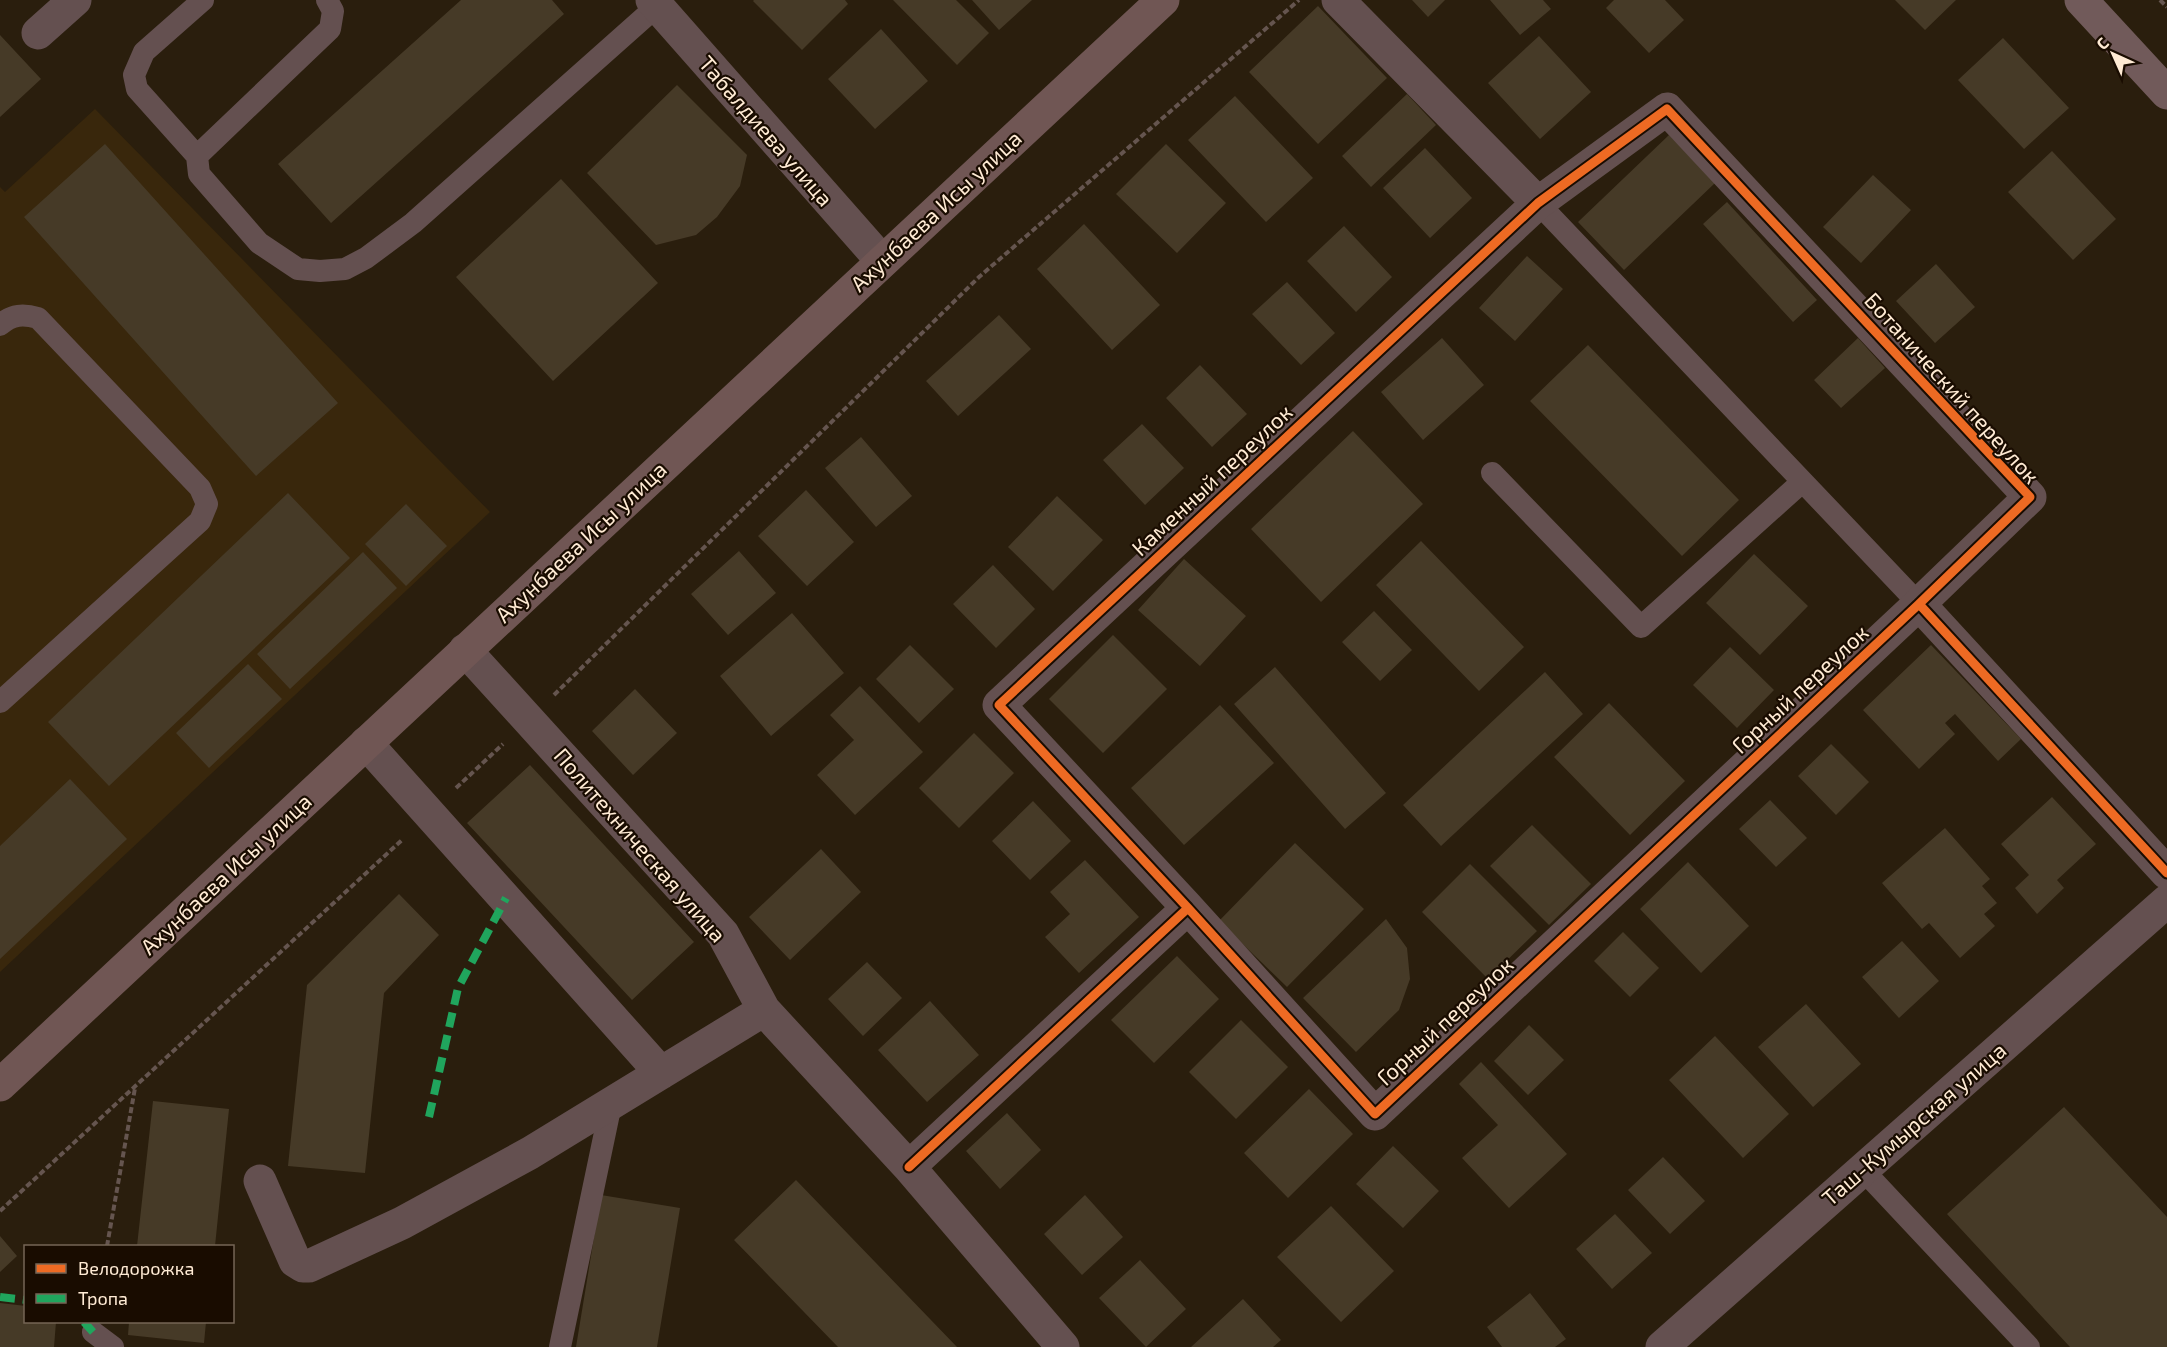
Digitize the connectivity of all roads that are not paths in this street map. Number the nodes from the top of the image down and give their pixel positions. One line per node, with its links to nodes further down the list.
1 (75, 0): 8 (street)
2 (203, 0): 11 (lane)
3 (327, 0): 11 (lane)
4 (1163, 0): 13 (main road, Ахунбаева Исы улица)
5 (1338, 0): 12 (street)
6 (2081, 0): 9 (main road)
7 (655, 3): 11 (lane); 13 (street, Табалдиева улица)
8 (38, 33)
9 (2167, 93)
10 (1667, 109): 12 (street, Каменный переулок); 17 (street, Ботанический переулок)
11 (197, 156)
12 (1538, 203): 16 (lane); 23 (street, Каменный переулок)
13 (882, 261): 18 (main road, Ахунбаева Исы улица)
14 (0, 325): 19 (lane)
15 (1492, 473): 16 (lane)
16 (1802, 482): 17 (lane)
17 (1919, 604): 21 (street); 23 (street, Горный переулок)
18 (465, 650): 20 (main road, Ахунбаева Исы улица); 24 (street, Политехническая улица)
19 (0, 702)
20 (366, 743): 25 (street); 26 (main road, Ахунбаева Исы улица)
21 (2167, 873)
22 (2167, 901): 29 (street, Таш-Кумырская улица)
23 (1188, 908): 28 (street)
24 (764, 1010): 25 (street); 28 (street, Политехническая улица)
25 (661, 1073): 27 (street)
26 (0, 1085)
27 (611, 1104): 30 (street); 33 (lane)
28 (909, 1167): 34 (street, Политехническая улица)
29 (1862, 1169): 35 (street, Таш-Кумырская улица); 36 (lane)
30 (260, 1180)
31 (93, 1332): 32 (lane)
32 (113, 1347)
33 (560, 1347)
34 (1063, 1347)
35 (1662, 1347)
36 (2029, 1347)

